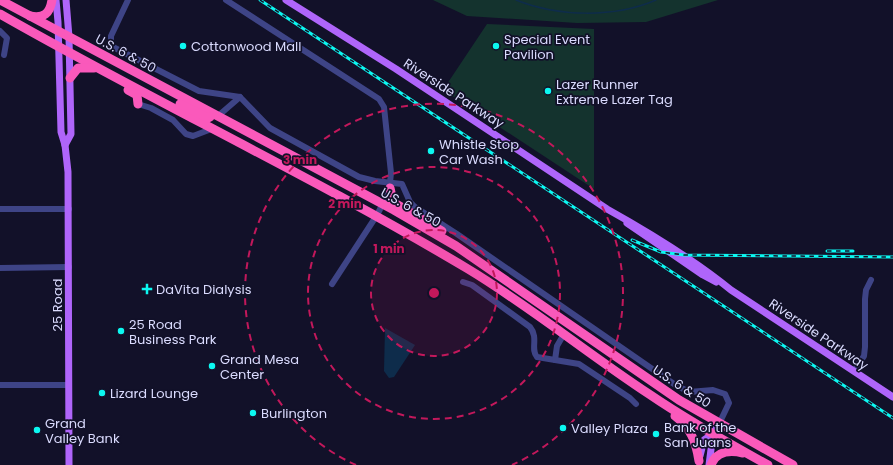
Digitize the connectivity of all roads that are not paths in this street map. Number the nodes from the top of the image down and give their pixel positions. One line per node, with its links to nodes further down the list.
1 (0, 0): 8 (highway, U.S. 6 & 50)
2 (52, 0): 8 (highway)
3 (56, 0): 11 (main road, 25 Road)
4 (66, 0): 12 (main road, 25 Road)
5 (128, 0): 19 (street)
6 (226, 0): 25 (street)
7 (286, 0): 38 (main road, Riverside Parkway)
8 (12, 7): 11 (highway, U.S. 6 & 50)
9 (0, 14): 13 (highway, U.S. 6 & 50)
10 (0, 31): 15 (street)
11 (58, 32): 12 (highway, U.S. 6 & 50); 13 (main road, 25 Road)
12 (69, 37): 14 (main road, 25 Road); 21 (highway, U.S. 6 & 50)
13 (59, 48): 14 (highway, U.S. 6 & 50); 23 (main road, 25 Road)
14 (70, 53): 16 (highway, U.S. 6 & 50); 17 (main road, 25 Road)
15 (4, 55)
16 (106, 72): 17 (highway); 18 (highway, U.S. 6 & 50); 20 (highway)
17 (70, 78): 23 (main road, 25 Road)
18 (142, 91): 21 (highway); 22 (highway, U.S. 6 & 50)
19 (240, 97): 21 (street); 25 (street)
20 (138, 104): 22 (street)
21 (218, 116): 24 (highway, U.S. 6 & 50)
22 (214, 128): 24 (highway); 29 (highway, U.S. 6 & 50)
23 (65, 145): 28 (main road, 25 Road)
24 (305, 163): 26 (highway, U.S. 6 & 50)
25 (391, 185): 26 (street); 30 (highway); 45 (street)
26 (383, 206): 29 (street); 30 (highway, U.S. 6 & 50)
27 (0, 209): 28 (street)
28 (69, 209): 32 (main road, 25 Road)
29 (376, 217): 30 (highway); 35 (street); 36 (highway, U.S. 6 & 50)
30 (472, 256): 39 (highway, U.S. 6 & 50)
31 (0, 268): 32 (street)
32 (69, 268): 41 (main road, 25 Road)
33 (871, 280): 38 (street)
34 (463, 282): 37 (street)
35 (332, 284)
36 (564, 334): 37 (street); 39 (highway); 42 (highway, U.S. 6 & 50)
37 (555, 360): 44 (street)
38 (854, 372): 43 (main road, Riverside Parkway)
39 (643, 376): 45 (highway, U.S. 6 & 50)
40 (0, 385): 41 (street)
41 (69, 385): 49 (main road, 25 Road)
42 (648, 394): 46 (highway, U.S. 6 & 50); 48 (highway)
43 (893, 397)
44 (636, 404)
45 (719, 424): 46 (main road); 52 (highway, U.S. 6 & 50)
46 (713, 434): 47 (highway, U.S. 6 & 50); 48 (main road); 50 (main road)
47 (748, 453): 50 (highway); 51 (highway, U.S. 6 & 50)
48 (699, 463)
49 (69, 465)
50 (710, 465)
51 (768, 465)
52 (793, 465)

